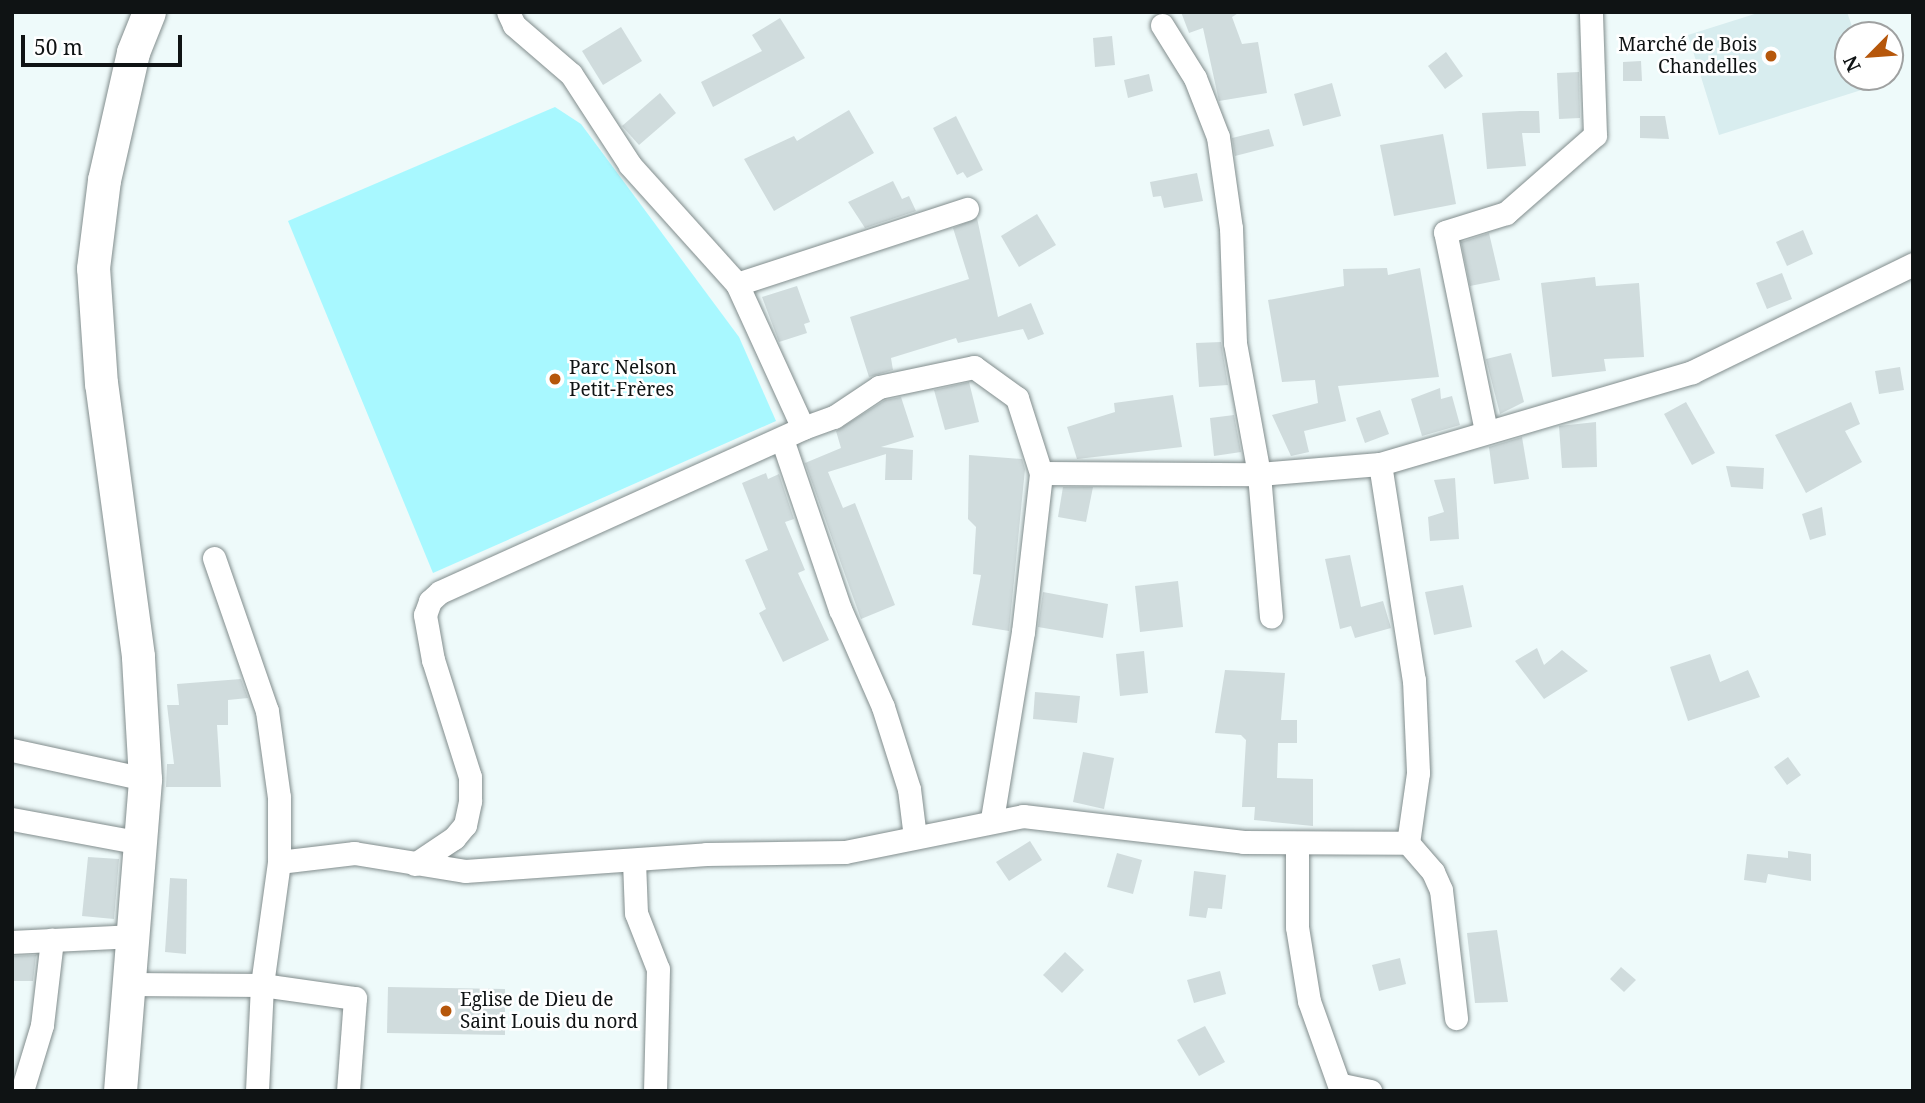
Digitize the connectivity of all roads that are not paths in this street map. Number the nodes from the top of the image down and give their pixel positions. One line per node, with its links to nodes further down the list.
1 (149, 12): 17 (main road)
2 (508, 12): 7 (street)
3 (1591, 12): 9 (street)
4 (1162, 25): 13 (street)
5 (967, 209): 7 (street)
6 (1913, 264): 9 (street)
7 (737, 284): 8 (street)
8 (803, 428): 10 (street); 12 (street)
9 (1486, 431): 11 (street)
10 (782, 439): 20 (street); 26 (street)
11 (1380, 464): 13 (street); 23 (street)
12 (1041, 472): 13 (street); 18 (street)
13 (1259, 474): 15 (street)
14 (214, 558): 25 (street)
15 (1271, 616)
16 (12, 750): 17 (street)
17 (145, 779): 21 (main road)
18 (992, 819): 20 (street); 22 (street)
19 (12, 820): 21 (street)
20 (915, 836): 24 (street)
21 (141, 843): 27 (main road)
22 (1297, 844): 23 (street); 33 (street)
23 (1408, 844): 32 (street)
24 (634, 861): 26 (street); 38 (street)
25 (279, 862): 26 (street); 31 (street)
26 (415, 864)
27 (134, 936): 28 (street); 30 (main road)
28 (52, 940): 29 (street); 34 (street)
29 (12, 942)
30 (128, 984): 31 (street); 35 (main road)
31 (262, 985): 36 (street); 37 (street)
32 (1457, 1018)
33 (1342, 1088): 39 (street)
34 (22, 1091)
35 (120, 1091)
36 (257, 1091)
37 (348, 1091)
38 (655, 1091)
39 (1370, 1091)

